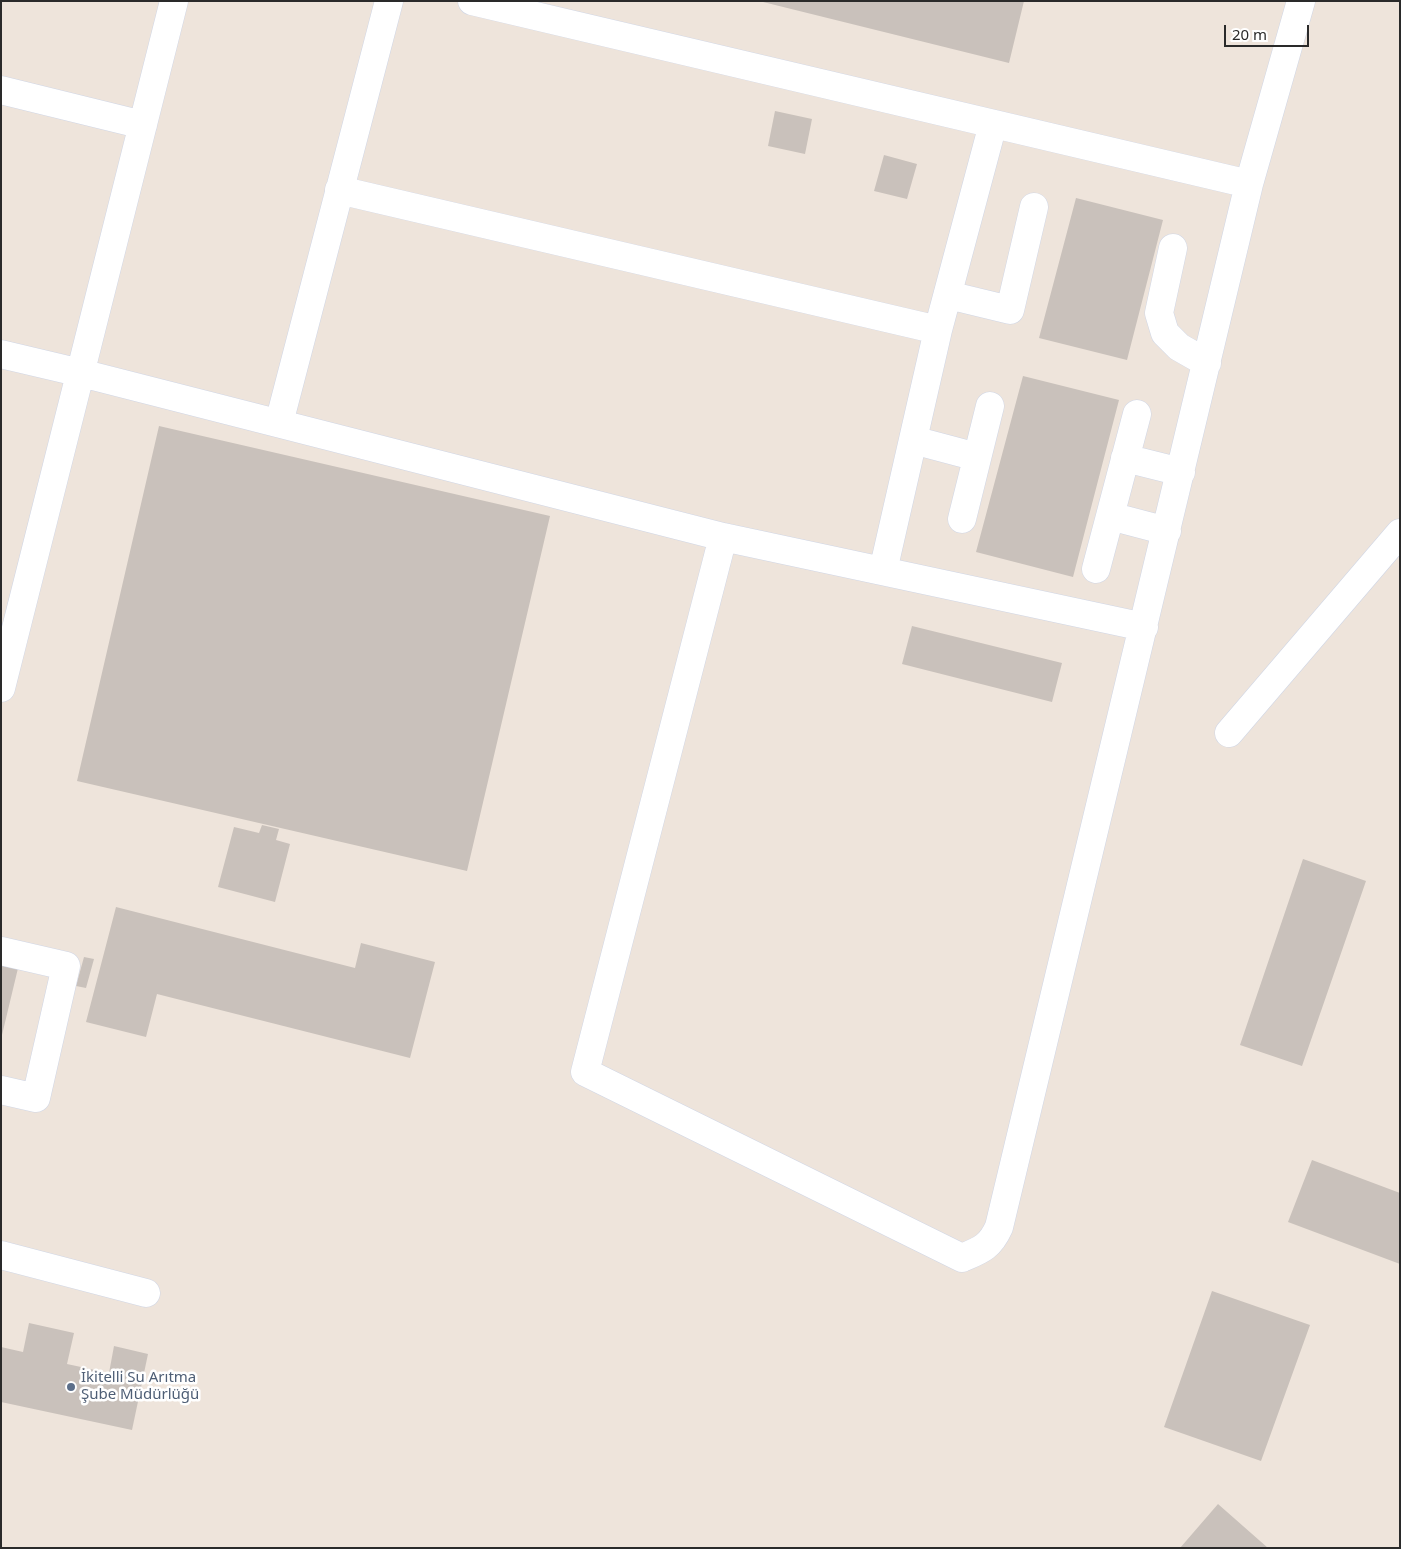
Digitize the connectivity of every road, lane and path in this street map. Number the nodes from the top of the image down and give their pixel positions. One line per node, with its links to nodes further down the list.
1 (174, 1): 7 (street)
2 (388, 1): 9 (street)
3 (472, 1): 6 (street)
4 (1300, 1): 8 (street)
5 (1, 90): 7 (street)
6 (993, 124): 8 (street); 12 (street)
7 (143, 125): 16 (street)
8 (1249, 184): 15 (street)
9 (339, 190): 13 (street); 19 (street)
10 (1034, 207): 12 (street)
11 (1173, 248): 15 (street)
12 (948, 295): 13 (street)
13 (938, 330): 20 (street)
14 (1, 354): 16 (street)
15 (1207, 363): 23 (street)
16 (81, 373): 19 (street); 32 (street)
17 (990, 406): 21 (street)
18 (1137, 414): 22 (street)
19 (279, 423): 28 (street)
20 (913, 440): 21 (street); 30 (street)
21 (977, 457): 25 (street)
22 (1125, 458): 23 (street); 24 (street)
23 (1181, 472): 26 (street)
24 (1110, 516): 26 (street); 29 (street)
25 (962, 519)
26 (1167, 531): 31 (street)
27 (1400, 533): 33 (street)
28 (723, 537): 30 (street); 31 (street)
29 (1096, 569)
30 (883, 571): 31 (street)
31 (1144, 627)
32 (1, 688)
33 (1229, 734)
34 (1, 951): 35 (street)
35 (1, 1090)
36 (1, 1255): 37 (street)
37 (146, 1293)

